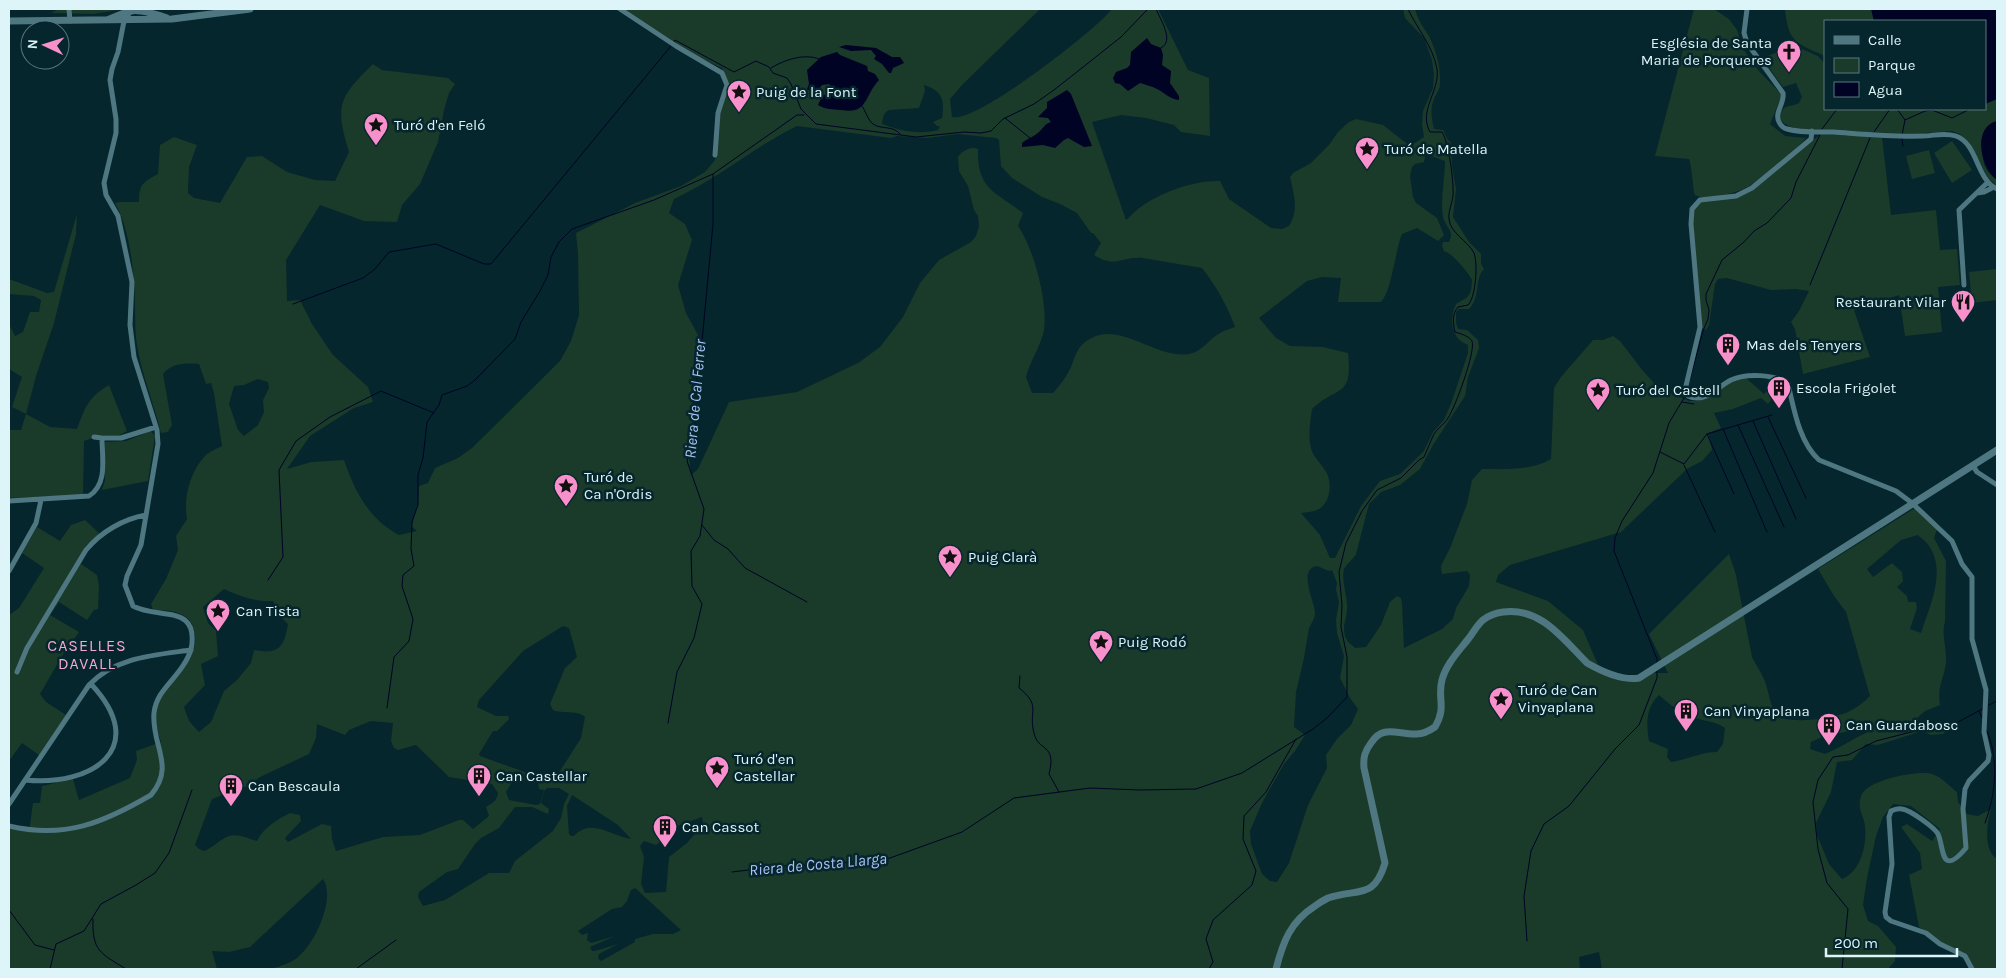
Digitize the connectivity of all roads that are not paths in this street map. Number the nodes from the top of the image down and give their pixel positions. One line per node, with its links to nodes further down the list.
1 (250, 9): 5 (main road)
2 (620, 9): 10 (street)
3 (1747, 9): 9 (street)
4 (129, 11): 5 (main road); 7 (main road); 8 (main road)
5 (172, 19): 8 (main road)
6 (70, 21): 7 (main road)
7 (104, 21): 8 (main road)
8 (124, 21): 15 (street)
9 (1812, 131): 11 (street); 23 (street)
10 (715, 155)
11 (1988, 182): 12 (street); 13 (street)
12 (1996, 188): 13 (street)
13 (1978, 193): 14 (street)
14 (1964, 285)
15 (156, 427): 17 (street); 24 (street)
16 (94, 437): 17 (street)
17 (102, 438): 21 (street)
18 (1997, 450): 19 (main road)
19 (1973, 466): 20 (street); 23 (main road)
20 (1997, 485)
21 (41, 500): 22 (street); 25 (street)
22 (9, 501)
23 (1912, 504): 32 (main road); 33 (street)
24 (146, 515): 26 (street); 27 (street)
25 (9, 571)
26 (191, 650): 28 (street); 31 (street)
27 (17, 672)
28 (91, 684): 29 (street); 29 (street)
29 (25, 780): 30 (street)
30 (9, 804)
31 (9, 826)
32 (1276, 969)
33 (1972, 969)

